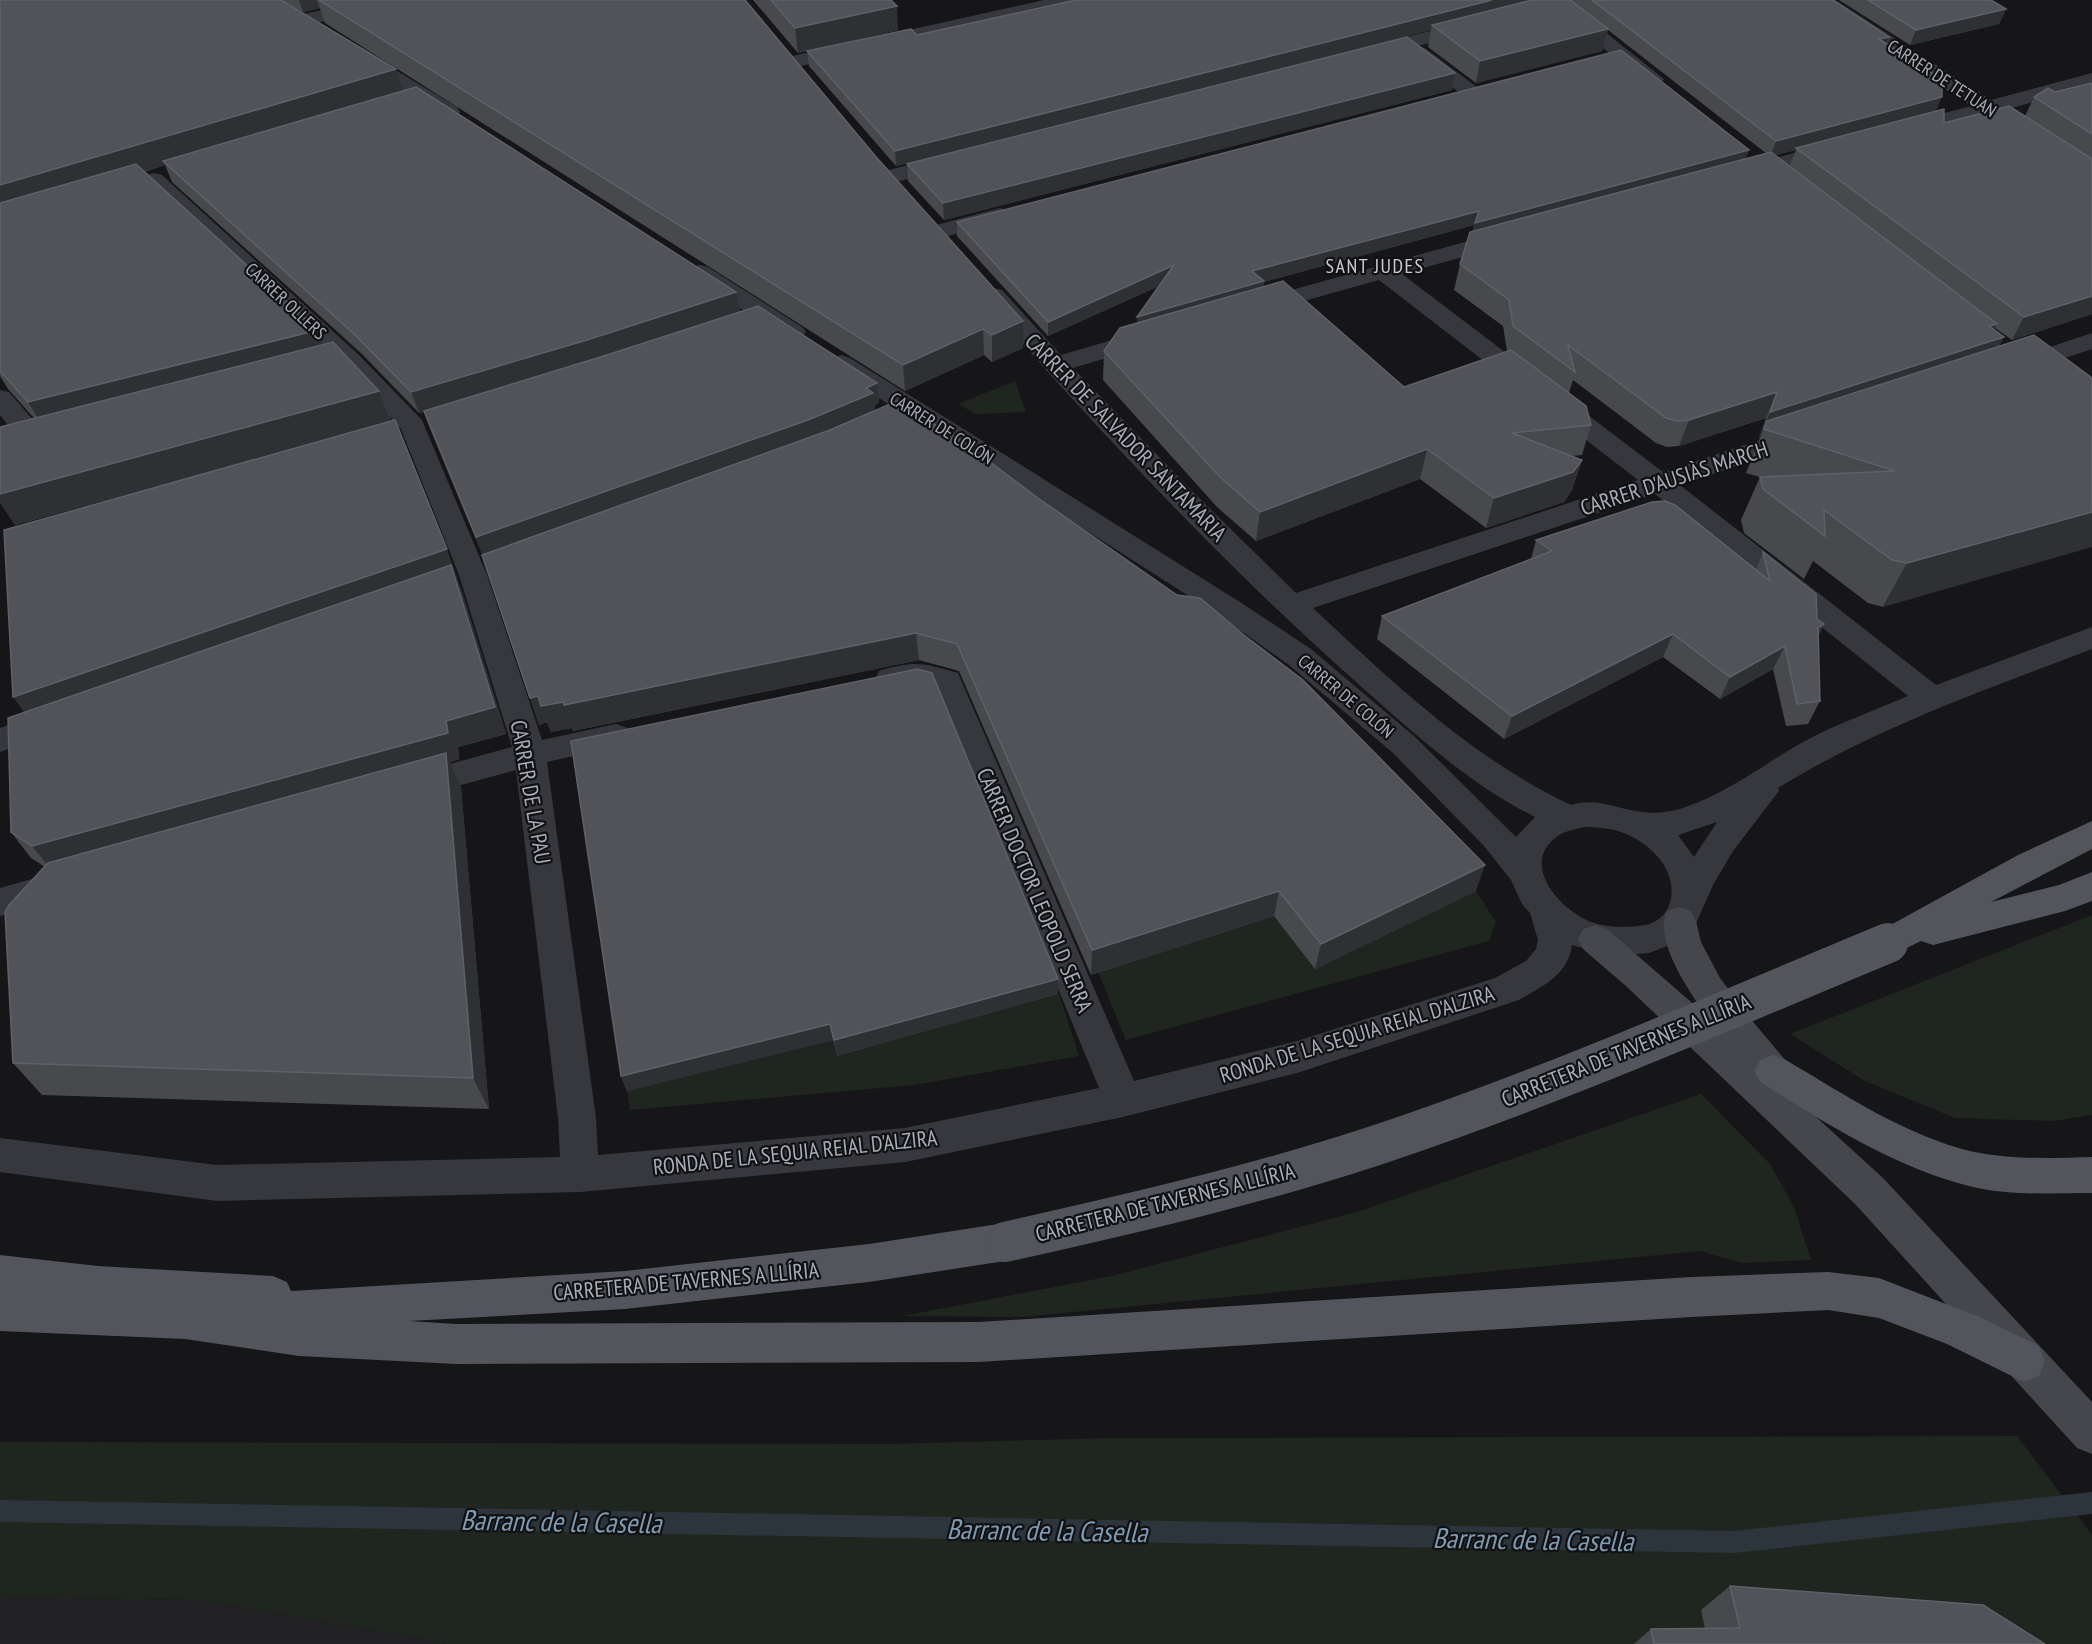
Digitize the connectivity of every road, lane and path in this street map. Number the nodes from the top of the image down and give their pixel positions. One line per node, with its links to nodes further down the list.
1 (400, 0): 17 (street)
2 (1071, 0): 4 (street)
3 (1822, 0): 20 (street, CARRER DE TETUAN)
4 (1048, 2): 12 (street)
5 (1556, 2): 6 (street); 9 (street)
6 (1532, 11)
7 (1498, 20): 8 (street)
8 (1406, 43): 10 (street); 16 (street)
9 (1623, 54): 11 (street); 15 (street)
10 (1349, 58)
11 (1601, 60)
12 (792, 62)
13 (2092, 79): 20 (street)
14 (1493, 87): 16 (street)
15 (1669, 91)
16 (1472, 92): 18 (street)
17 (426, 97): 19 (street); 21 (street)
18 (1449, 98)
19 (404, 104)
20 (1988, 107): 22 (street, CARRER DE TETUAN); 23 (street)
21 (466, 123)
22 (2017, 126)
23 (1877, 138)
24 (1855, 144): 27 (street)
25 (1743, 150): 27 (street)
26 (969, 156): 31 (street)
27 (1767, 168): 29 (street); 30 (street)
28 (155, 179): 42 (street, CARRER OLLERS)
29 (1721, 179)
30 (1790, 186)
31 (1016, 211)
32 (1529, 231): 34 (street)
33 (686, 264): 37 (street, CARRER DE COLÓN)
34 (1382, 271): 36 (street); 53 (street)
35 (975, 275): 43 (street, CARRER DE SALVADOR SANTAMARIA)
36 (1238, 312)
37 (766, 315): 38 (street); 48 (street, CARRER DE COLÓN)
38 (732, 326)
39 (1171, 332): 43 (street)
40 (2092, 341): 41 (street)
41 (2012, 357): 45 (street); 46 (street)
42 (351, 361): 44 (street); 50 (street, CARRER OLLERS)
43 (1054, 365): 54 (street, CARRER DE SALVADOR SANTAMARIA)
44 (326, 368)
45 (1988, 375)
46 (2048, 384)
47 (0, 398): 52 (street)
48 (912, 410): 49 (street); 67 (street, CARRER DE COLÓN)
49 (882, 423)
50 (412, 426): 61 (street, CARRER DE LA PAU)
51 (1817, 431): 53 (street, CARRER D'AUSIÀS MARCH)
52 (7, 450)
53 (1659, 482): 54 (street, CARRER D'AUSIÀS MARCH); 57 (street)
54 (1291, 605): 64 (street, CARRER DE SALVADOR SANTAMARIA)
55 (2092, 638): 57 (street)
56 (861, 685): 76 (street, CARRER DOCTOR LEOPOLD SERRA)
57 (1931, 698): 62 (street)
58 (71, 715): 60 (street)
59 (644, 730): 61 (street)
60 (0, 740)
61 (530, 754): 63 (street); 78 (street, CARRER DE LA PAU)
62 (1788, 765): 65 (street); 71 (street)
63 (380, 795)
64 (1565, 817): 65 (street); 67 (street)
65 (1639, 825): 71 (street)
66 (2092, 834): 74 (main road, CARRETERA DE TAVERNES A LLÍRIA)
67 (1524, 871): 72 (street)
68 (90, 876): 70 (street)
69 (2092, 886): 74 (main road, CARRETERA DE TAVERNES A LLÍRIA)
70 (0, 902)
71 (1684, 911): 73 (street); 75 (main road)
72 (1547, 913): 73 (street); 76 (street, RONDA DE LA SEQUIA REIAL D'ALZIRA)
73 (1595, 939): 80 (main road)
74 (1888, 944): 82 (main road, CARRETERA DE TAVERNES A LLÍRIA, bridge)
75 (1773, 1071): 79 (main road); 80 (main road)
76 (1123, 1100): 78 (street, RONDA DE LA SEQUIA REIAL D'ALZIRA)
77 (0, 1155): 78 (street, RONDA DE LA SEQUIA REIAL D'ALZIRA)
78 (580, 1174)
79 (2092, 1175)
80 (1869, 1191): 85 (main road)
81 (0, 1274): 82 (main road)
82 (404, 1302): 84 (main road)
83 (0, 1311): 84 (main road)
84 (185, 1319): 85 (main road)
85 (2024, 1361): 86 (main road)
86 (2081, 1421)

